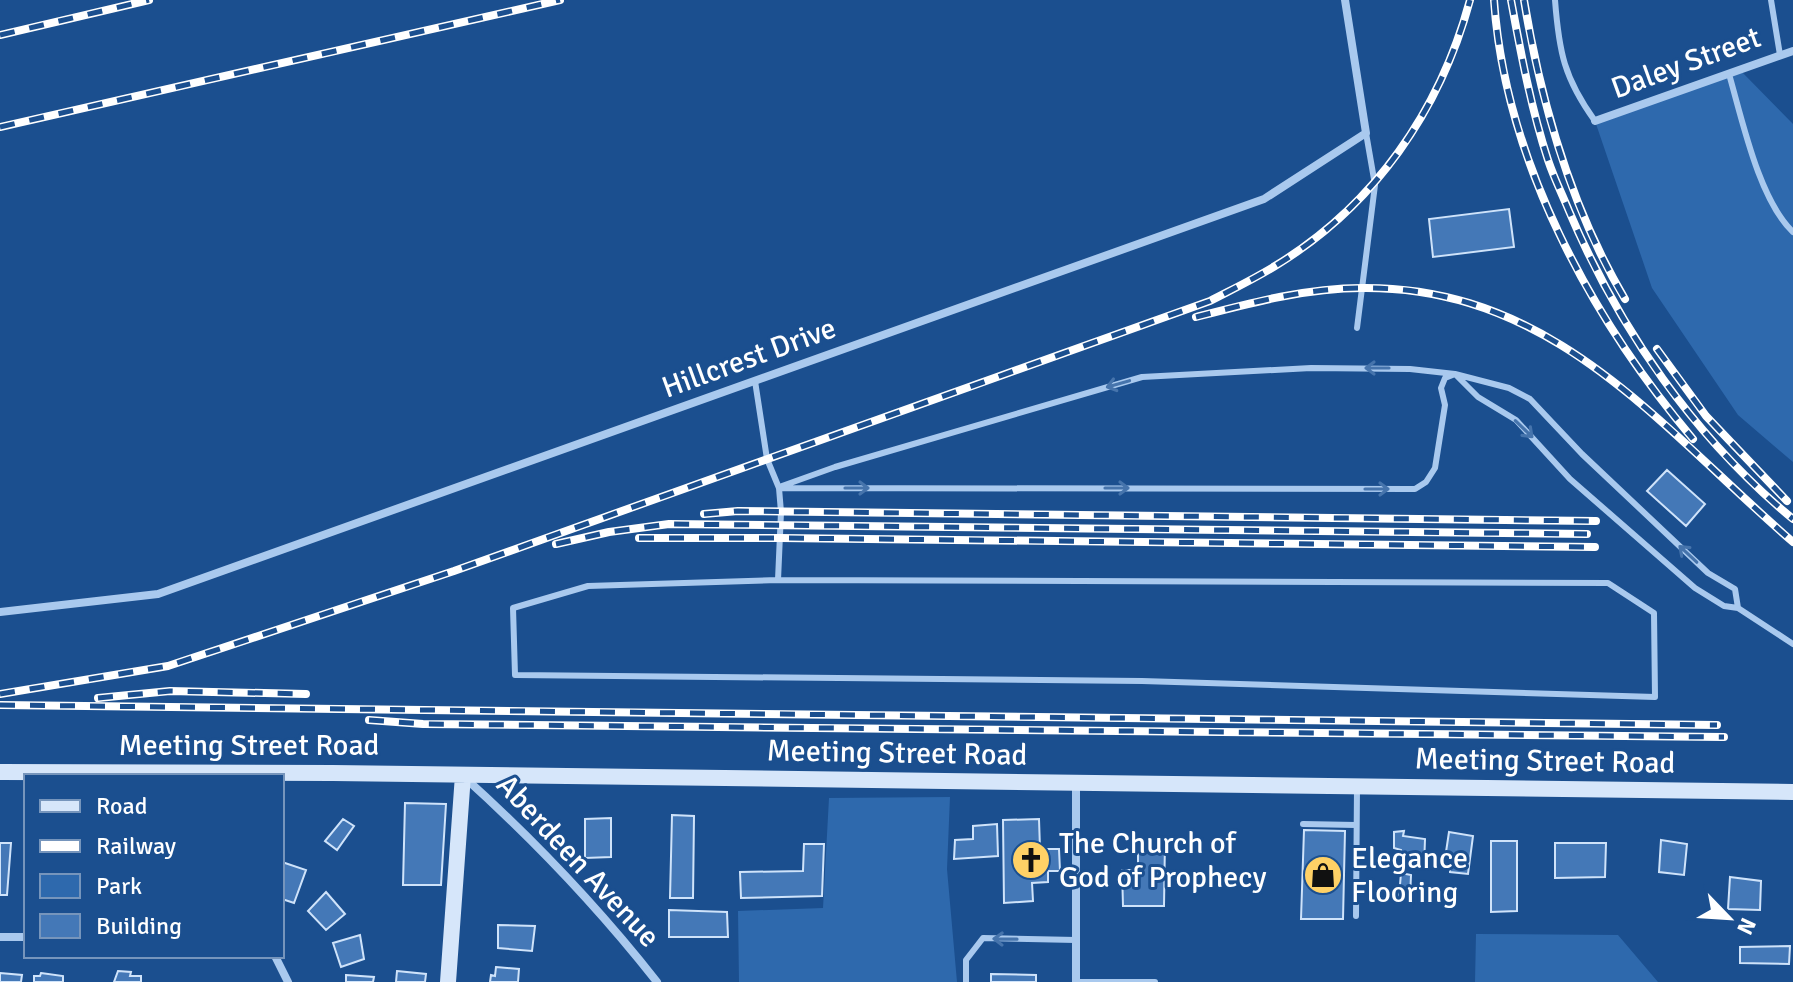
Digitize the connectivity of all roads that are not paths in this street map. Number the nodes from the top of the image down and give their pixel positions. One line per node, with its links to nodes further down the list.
1 (1345, 0): 8 (street)
2 (1555, 0): 7 (lane)
3 (1771, 0): 5 (lane)
4 (1793, 51): 5 (street, Daley Street)
5 (1780, 55): 6 (street, Daley Street)
6 (1729, 74): 7 (street, Daley Street); 9 (lane)
7 (1595, 121)
8 (1366, 133): 10 (lane); 12 (street, Hillcrest Drive)
9 (1793, 232)
10 (1357, 328)
11 (1455, 374): 13 (lane, one-way to 13); 13 (lane, one-way to 11); 15 (lane, one-way to 15); 15 (lane, one-way to 11)
12 (755, 381): 13 (lane); 16 (street, Hillcrest Drive)
13 (779, 488): 14 (lane)
14 (778, 580): 14 (lane)
15 (1738, 608): 17 (lane)
16 (0, 612)
17 (1793, 644)
18 (0, 772): 19 (street, Meeting Street Road)
19 (463, 775): 20 (street, Meeting Street Road); 31 (street); 32 (street, Aberdeen Avenue)
20 (1076, 783): 21 (street, Meeting Street Road); 28 (street)
21 (1357, 787): 22 (street, Meeting Street Road); 24 (lane)
22 (1793, 792)
23 (1303, 824): 24 (lane)
24 (1356, 825): 25 (lane)
25 (1356, 916)
26 (0, 937): 27 (street)
27 (24, 937)
28 (1076, 940): 33 (lane, one-way to 33); 34 (street)
29 (276, 958): 30 (street)
30 (288, 981)
31 (448, 982)
32 (657, 982)
33 (966, 982)
34 (1076, 982): 35 (lane)
35 (1155, 982)

